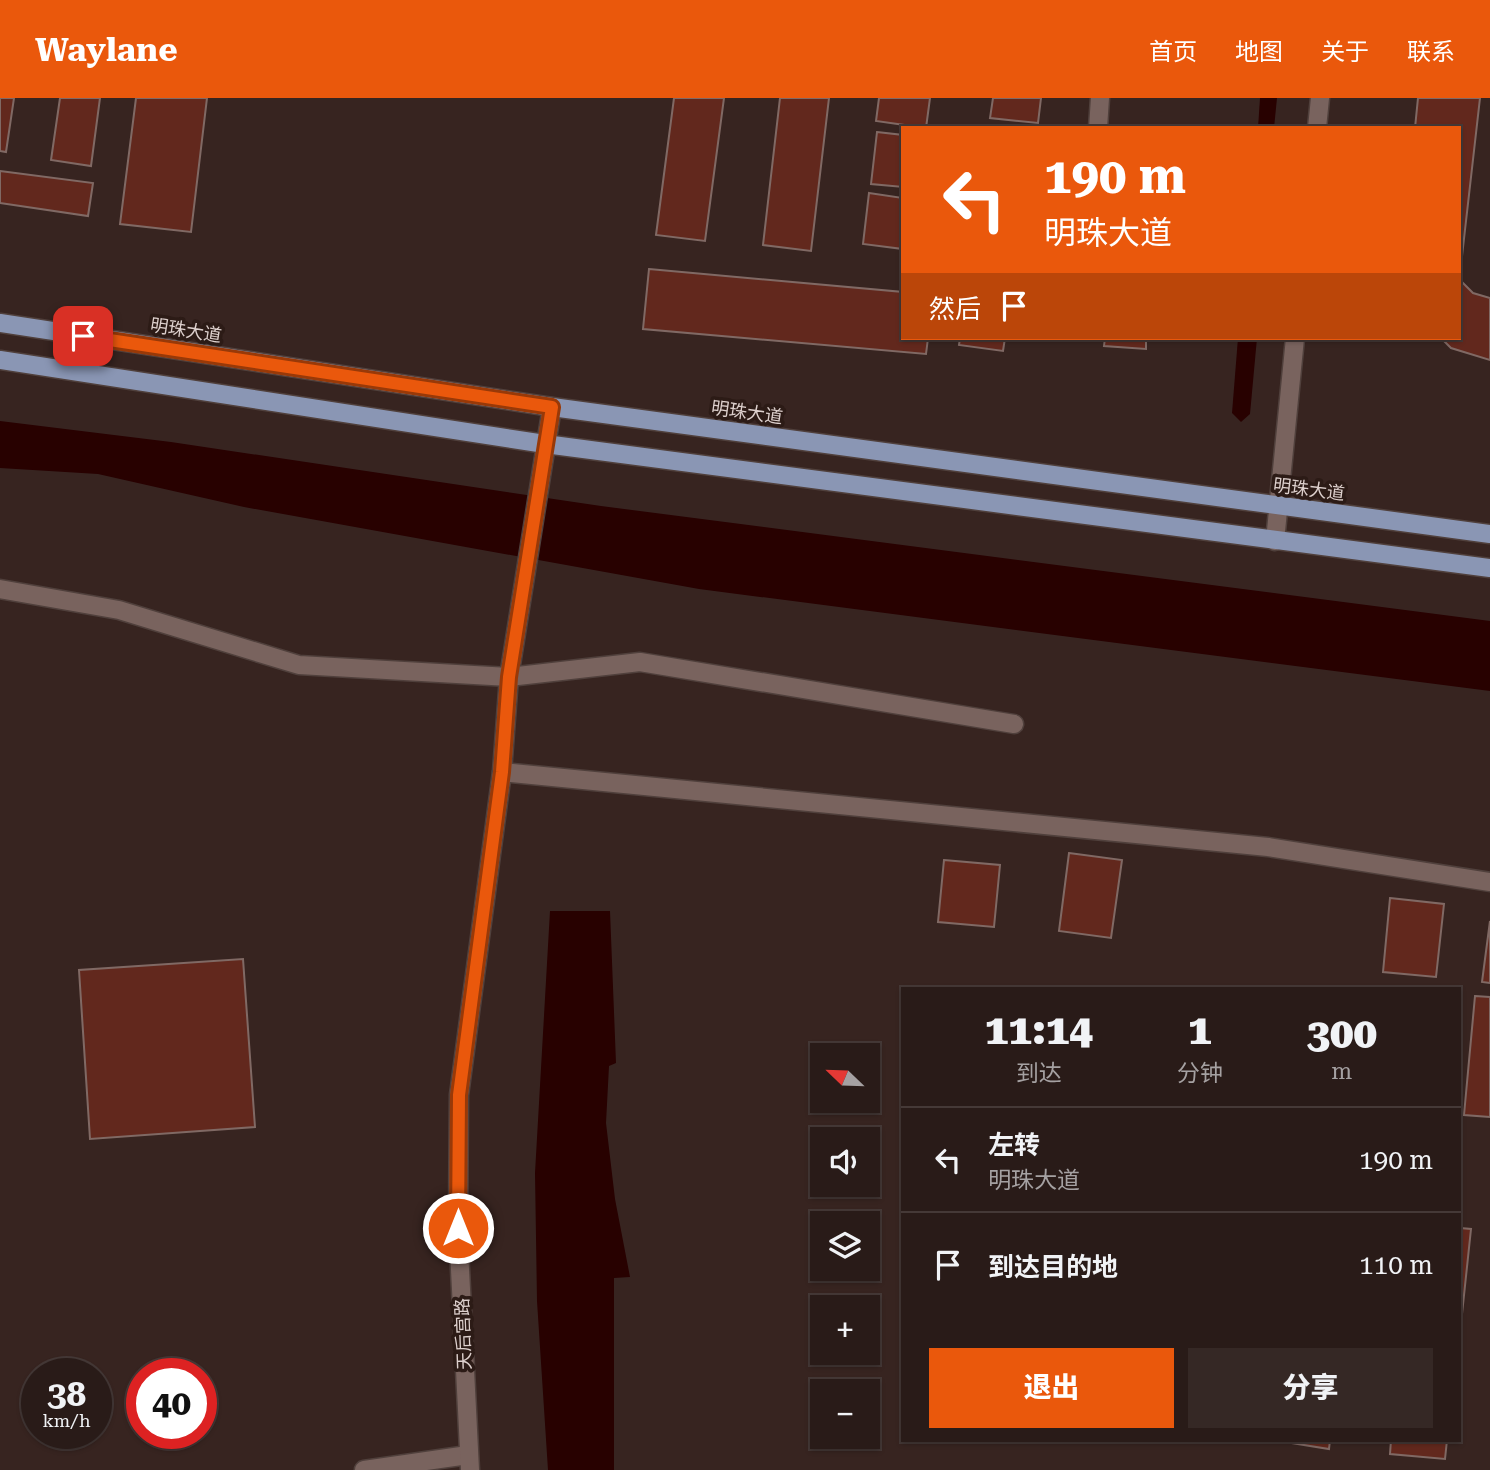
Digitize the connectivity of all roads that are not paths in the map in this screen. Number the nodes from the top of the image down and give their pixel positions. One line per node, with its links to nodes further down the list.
1 (1100, 98): 3 (street)
2 (1320, 98): 4 (street)
3 (1098, 126)
4 (1317, 126)
5 (0, 323): 8 (main road, 明珠大道)
6 (1295, 340): 10 (street)
7 (0, 360): 9 (main road)
8 (552, 407): 9 (street, 天后宫路); 10 (main road, 明珠大道)
9 (545, 444): 12 (main road); 15 (street, 天后宫路)
10 (1278, 506): 11 (main road, 明珠大道); 12 (street)
11 (1490, 534)
12 (1275, 541): 13 (main road)
13 (1490, 568)
14 (0, 589): 15 (street)
15 (509, 677): 16 (street); 17 (street, 天后宫路)
16 (1014, 724)
17 (502, 772): 18 (street); 19 (street, 天后宫路)
18 (1490, 882)
19 (469, 1462): 20 (street)
20 (364, 1470)

